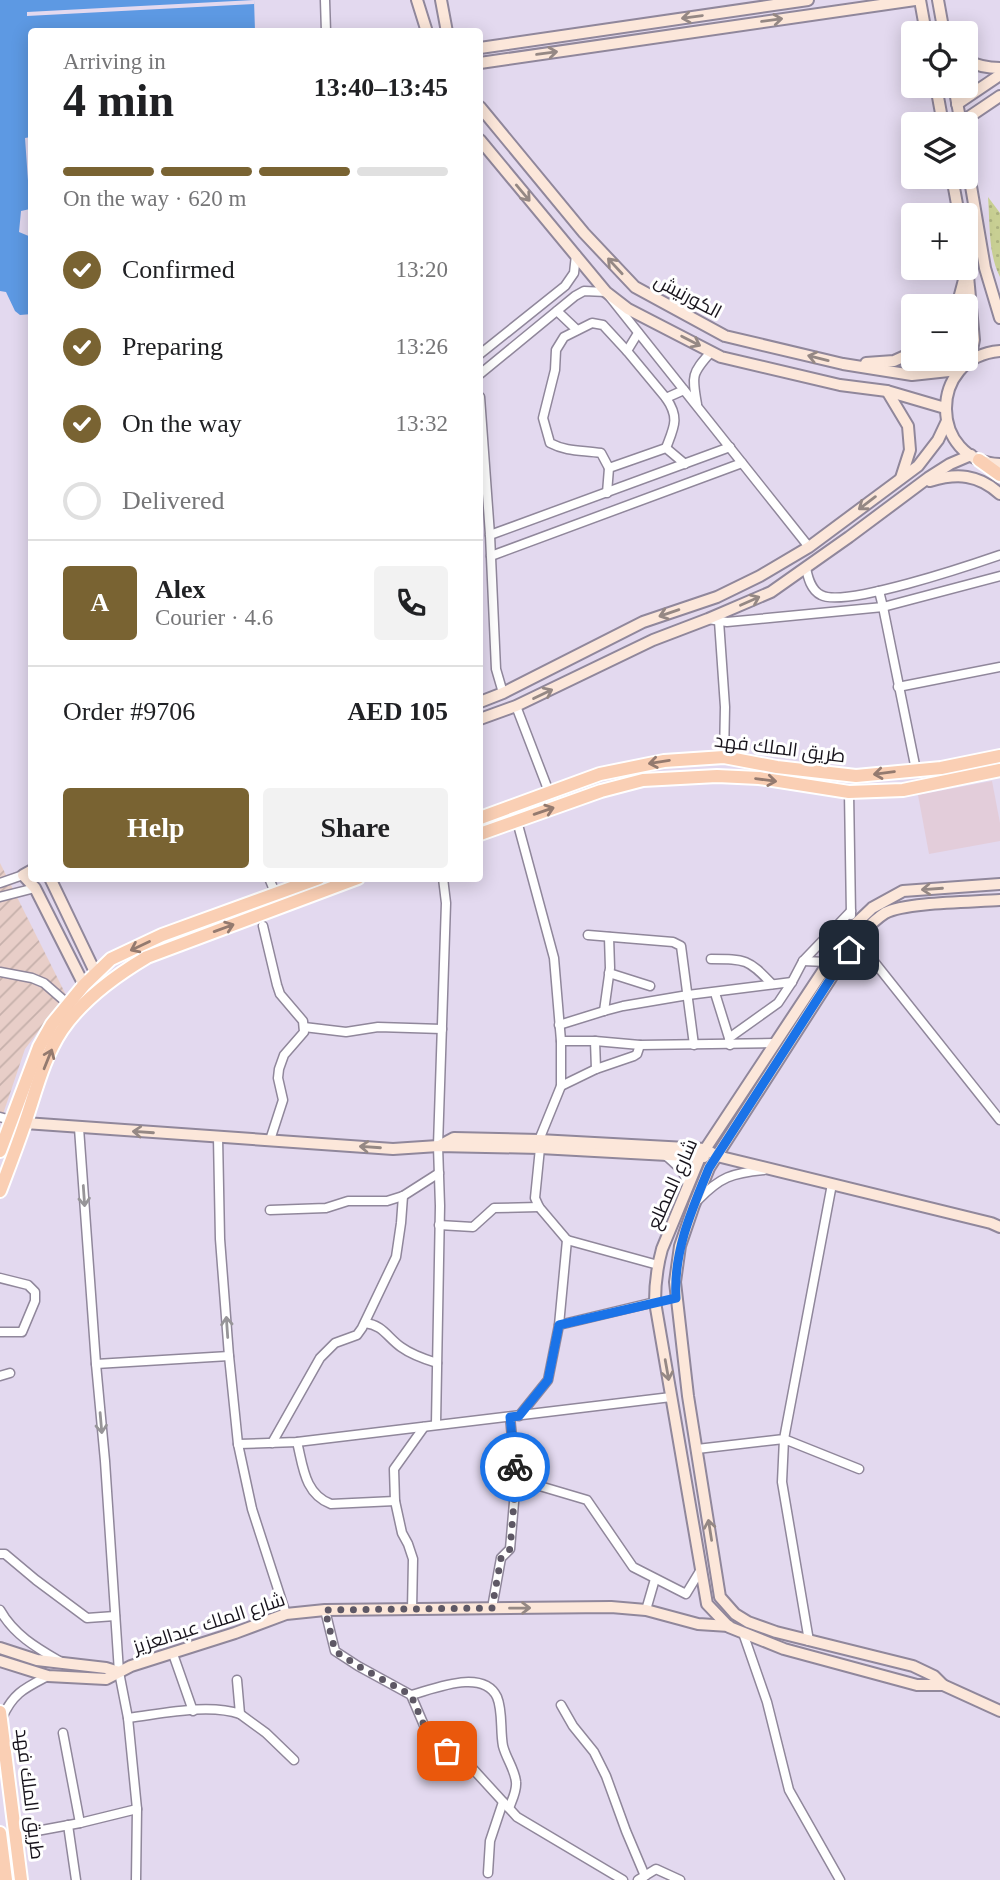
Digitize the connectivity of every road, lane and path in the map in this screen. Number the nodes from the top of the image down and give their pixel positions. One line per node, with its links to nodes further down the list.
1 (325, 0): 10 (street)
2 (417, 0): 11 (street)
3 (441, 0): 12 (street)
4 (808, 0): 13 (street, one-way to 13)
5 (915, 0): 14 (street, one-way to 5)
6 (920, 0): 8 (street)
7 (938, 0): 9 (street)
8 (924, 21)
9 (942, 21)
10 (327, 28)
11 (426, 28)
12 (446, 28)
13 (483, 48)
14 (483, 62)
15 (978, 65): 16 (street)
16 (1000, 68)
17 (1000, 75): 20 (street)
18 (1000, 96): 23 (street)
19 (956, 98): 20 (street)
20 (957, 104): 22 (street)
21 (483, 111): 40 (street, الكورنيش, one-way to 21)
22 (958, 112)
23 (977, 112)
24 (483, 145): 26 (street, الكورنيش, one-way to 26)
25 (971, 189): 27 (street)
26 (576, 255): 29 (street, الكورنيش); 36 (street)
27 (984, 263): 28 (street); 31 (street)
28 (1000, 289)
29 (606, 292): 30 (street); 33 (street); 37 (street, الكورنيش, one-way to 37)
30 (557, 311): 32 (street); 43 (street)
31 (1000, 318)
32 (577, 330): 34 (street); 57 (street)
33 (638, 333): 34 (street); 44 (street)
34 (626, 351): 46 (street)
35 (1000, 351): 38 (street)
36 (483, 352)
37 (711, 352): 45 (street, الكورنيش); 47 (street)
38 (978, 356)
39 (901, 358): 40 (street)
40 (843, 364): 41 (street, الكورنيش)
41 (949, 371)
42 (957, 371): 48 (street)
43 (483, 372)
44 (684, 390): 46 (street); 47 (street)
45 (887, 391): 48 (street, الكورنيش); 59 (street)
46 (666, 398): 52 (street)
47 (698, 407): 51 (street)
48 (945, 408): 49 (street)
49 (947, 421): 53 (street); 59 (street)
50 (483, 438): 63 (street)
51 (730, 447): 54 (street); 55 (street)
52 (666, 448): 55 (street); 57 (street)
53 (975, 457): 56 (street); 58 (main road); 60 (street)
54 (742, 463): 64 (street); 66 (street)
55 (685, 464): 61 (street)
56 (1000, 464)
57 (609, 468): 61 (street)
58 (1000, 475)
59 (901, 478): 64 (street, one-way to 64)
60 (920, 484): 62 (street); 67 (street)
61 (607, 493): 63 (street)
62 (1000, 494)
63 (490, 535): 66 (street)
64 (809, 547): 74 (street, one-way to 74)
65 (1000, 555): 69 (street)
66 (491, 556): 74 (street)
67 (806, 568): 69 (street); 71 (street, one-way to 67)
68 (1000, 576): 70 (street)
69 (879, 591): 70 (street)
70 (884, 607): 71 (street); 73 (street)
71 (713, 620): 76 (street, one-way to 71); 79 (street)
72 (1000, 667): 73 (street)
73 (898, 687): 80 (street)
74 (503, 693): 75 (street)
75 (483, 701)
76 (516, 706): 77 (street); 82 (street)
77 (483, 718)
78 (1000, 756): 80 (main road, طريق الملك فهد)
79 (724, 757): 80 (main road, طريق الملك فهد, one-way to 79); 82 (main road, طريق الملك فهد, one-way to 82)
80 (916, 769)
81 (1000, 770): 83 (main road, طريق الملك فهد)
82 (549, 792): 84 (main road, طريق الملك فهد)
83 (849, 792): 85 (main road, طريق الملك فهد, one-way to 83); 101 (street)
84 (483, 817)
85 (517, 821): 86 (main road, طريق الملك فهد); 121 (street)
86 (483, 833)
87 (27, 872): 95 (street)
88 (32, 882): 97 (street)
89 (46, 882): 97 (street)
90 (52, 882): 112 (street)
91 (271, 882): 98 (street)
92 (309, 882): 98 (main road)
93 (347, 882): 134 (main road, one-way to 93)
94 (444, 882): 123 (street)
95 (0, 883)
96 (1000, 884): 103 (street, شارع المطلع, one-way to 103)
97 (35, 888): 99 (street); 115 (street)
98 (276, 895): 112 (main road, one-way to 112)
99 (0, 897)
100 (1000, 900): 106 (street, شارع المطلع)
101 (851, 911): 103 (street); 108 (street)
102 (264, 926): 122 (street)
103 (852, 927): 109 (street, شارع المطلع)
104 (588, 935): 105 (street)
105 (609, 937): 111 (street); 118 (street)
106 (856, 939): 133 (street); 143 (street, شارع المطلع)
107 (711, 958): 114 (street)
108 (803, 961): 109 (street); 113 (street)
109 (827, 962): 127 (street, شارع المطلع)
110 (0, 972): 119 (street)
111 (610, 973): 116 (street); 120 (street)
112 (96, 974): 115 (main road)
113 (792, 982): 114 (street); 126 (street)
114 (772, 984): 117 (street)
115 (84, 985): 119 (main road)
116 (650, 986)
117 (715, 993): 118 (street); 126 (street)
118 (688, 995): 120 (street); 129 (street)
119 (68, 1004): 132 (main road)
120 (604, 1011): 121 (street)
121 (559, 1025): 124 (street)
122 (304, 1027): 123 (street); 137 (street)
123 (442, 1029): 139 (street)
124 (561, 1041): 125 (street); 131 (street)
125 (595, 1041): 128 (street); 130 (street)
126 (729, 1041): 127 (street); 129 (street)
127 (774, 1043): 141 (street, شارع المطلع)
128 (640, 1045): 129 (street); 130 (street)
129 (694, 1045)
130 (596, 1069): 131 (street)
131 (561, 1086): 138 (street)
132 (6, 1118): 140 (main road)
133 (1000, 1120)
134 (25, 1123): 135 (street); 148 (main road)
135 (79, 1128): 136 (street, one-way to 135); 165 (street, one-way to 165)
136 (218, 1137): 137 (street); 163 (street, one-way to 136)
137 (270, 1140): 139 (street, one-way to 137)
138 (539, 1144): 139 (street); 141 (street); 142 (street); 151 (street)
139 (438, 1146): 145 (street)
140 (0, 1151)
141 (702, 1153): 142 (street); 143 (street); 146 (street, شارع المطلع)
142 (664, 1154): 146 (street)
143 (717, 1156): 144 (street); 150 (street, شارع المطلع)
144 (767, 1169): 147 (street); 150 (street)
145 (439, 1173): 149 (street); 153 (street)
146 (688, 1184): 156 (street, شارع المطلع)
147 (832, 1184): 154 (street); 172 (street)
148 (0, 1191)
149 (403, 1196): 152 (street); 160 (street)
150 (694, 1205): 158 (street, شارع المطلع)
151 (539, 1207): 153 (street); 155 (street)
152 (270, 1210)
153 (439, 1225): 164 (street)
154 (1000, 1227)
155 (567, 1240): 156 (street); 161 (street)
156 (658, 1265): 159 (street, شارع المطلع)
157 (0, 1278): 162 (street)
158 (676, 1298): 159 (street); 176 (street, شارع المطلع)
159 (656, 1302): 161 (street); 168 (street, شارع المطلع, one-way to 168)
160 (365, 1322): 164 (street); 174 (street)
161 (559, 1325): 169 (street)
162 (0, 1332)
163 (229, 1356): 165 (street); 175 (street)
164 (437, 1363): 170 (street)
165 (96, 1364): 190 (street, one-way to 190)
166 (10, 1373): 167 (street)
167 (0, 1376)
168 (671, 1397): 169 (street); 181 (street, شارع المطلع)
169 (515, 1417): 170 (street); 178 (street)
170 (436, 1424): 171 (street)
171 (424, 1427): 173 (street); 179 (street)
172 (783, 1439): 176 (street); 177 (street); 193 (street)
173 (297, 1441): 174 (street); 179 (street)
174 (272, 1443): 175 (street)
175 (238, 1444): 188 (street)
176 (697, 1449): 189 (street, شارع المطلع, one-way to 176)
177 (859, 1469)
178 (516, 1479): 182 (street); 183 (street)
179 (395, 1501): 186 (street)
180 (0, 1553): 190 (street)
181 (701, 1571): 182 (street); 191 (street, شارع المطلع)
182 (656, 1579): 187 (street)
183 (492, 1608): 186 (street, شارع الملك عبدالعزيز); 187 (street, شارع الملك عبدالعزيز, one-way to 187)
184 (0, 1610): 198 (street)
185 (325, 1610): 186 (street, شارع الملك عبدالعزيز); 188 (street, شارع الملك عبدالعزيز); 204 (street)
186 (412, 1610)
187 (646, 1610): 191 (street, شارع الملك عبدالعزيز)
188 (286, 1614): 195 (street, شارع الملك عبدالعزيز)
189 (735, 1614): 191 (street); 192 (street)
190 (115, 1616): 200 (street)
191 (729, 1627): 192 (street, شارع المطلع)
192 (746, 1627): 193 (street); 203 (street); 228 (street)
193 (809, 1641): 203 (street)
194 (0, 1648): 196 (street, شارع الملك عبدالعزيز)
195 (173, 1654): 200 (street, شارع الملك عبدالعزيز); 206 (street)
196 (39, 1660): 198 (street, شارع الملك عبدالعزيز); 199 (street)
197 (0, 1661): 199 (street, شارع الملك عبدالعزيز)
198 (63, 1663): 200 (street, شارع الملك عبدالعزيز)
199 (36, 1672): 201 (street, شارع الملك عبدالعزيز)
200 (119, 1672): 201 (street, شارع الملك عبدالعزيز); 210 (street)
201 (48, 1676): 211 (street)
202 (237, 1680): 209 (street)
203 (943, 1685): 207 (street)
204 (411, 1695): 214 (street); 214 (street)
205 (561, 1705): 221 (street)
206 (193, 1711): 209 (street); 210 (street)
207 (1000, 1711)
208 (0, 1712): 211 (main road, طريق الملك فهد)
209 (240, 1714): 213 (street)
210 (128, 1718): 215 (street)
211 (1, 1721): 219 (main road, طريق الملك فهد)
212 (63, 1733): 216 (street)
213 (294, 1760)
214 (506, 1805): 220 (street); 226 (street)
215 (137, 1809): 216 (street); 225 (street)
216 (79, 1823): 217 (street)
217 (68, 1825): 219 (street); 224 (street)
218 (0, 1833): 222 (main road, طريق الملك فهد)
219 (15, 1835): 223 (main road, طريق الملك فهد)
220 (488, 1873)
221 (641, 1878): 227 (street)
222 (6, 1880)
223 (21, 1880)
224 (76, 1880)
225 (135, 1880)
226 (623, 1880)
227 (680, 1880)
228 (840, 1880)

